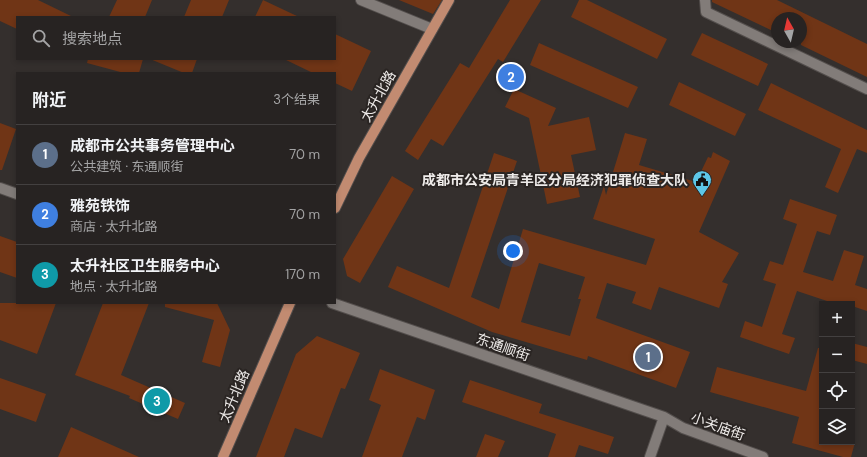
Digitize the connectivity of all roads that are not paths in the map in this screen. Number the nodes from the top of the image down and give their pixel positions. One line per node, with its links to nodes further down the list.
1 (361, 0): 4 (street)
2 (449, 0): 4 (main road, 太升北路)
3 (705, 0): 5 (street)
4 (432, 28): 8 (main road, 太升北路)
5 (867, 89)
6 (0, 188): 7 (street)
7 (16, 194)
8 (336, 206)
9 (290, 304): 12 (main road, 太升北路)
10 (335, 304): 11 (street, 东通顺街)
11 (664, 417): 13 (street); 14 (street, 小关庙街)
12 (223, 457)
13 (650, 457)
14 (763, 457)

